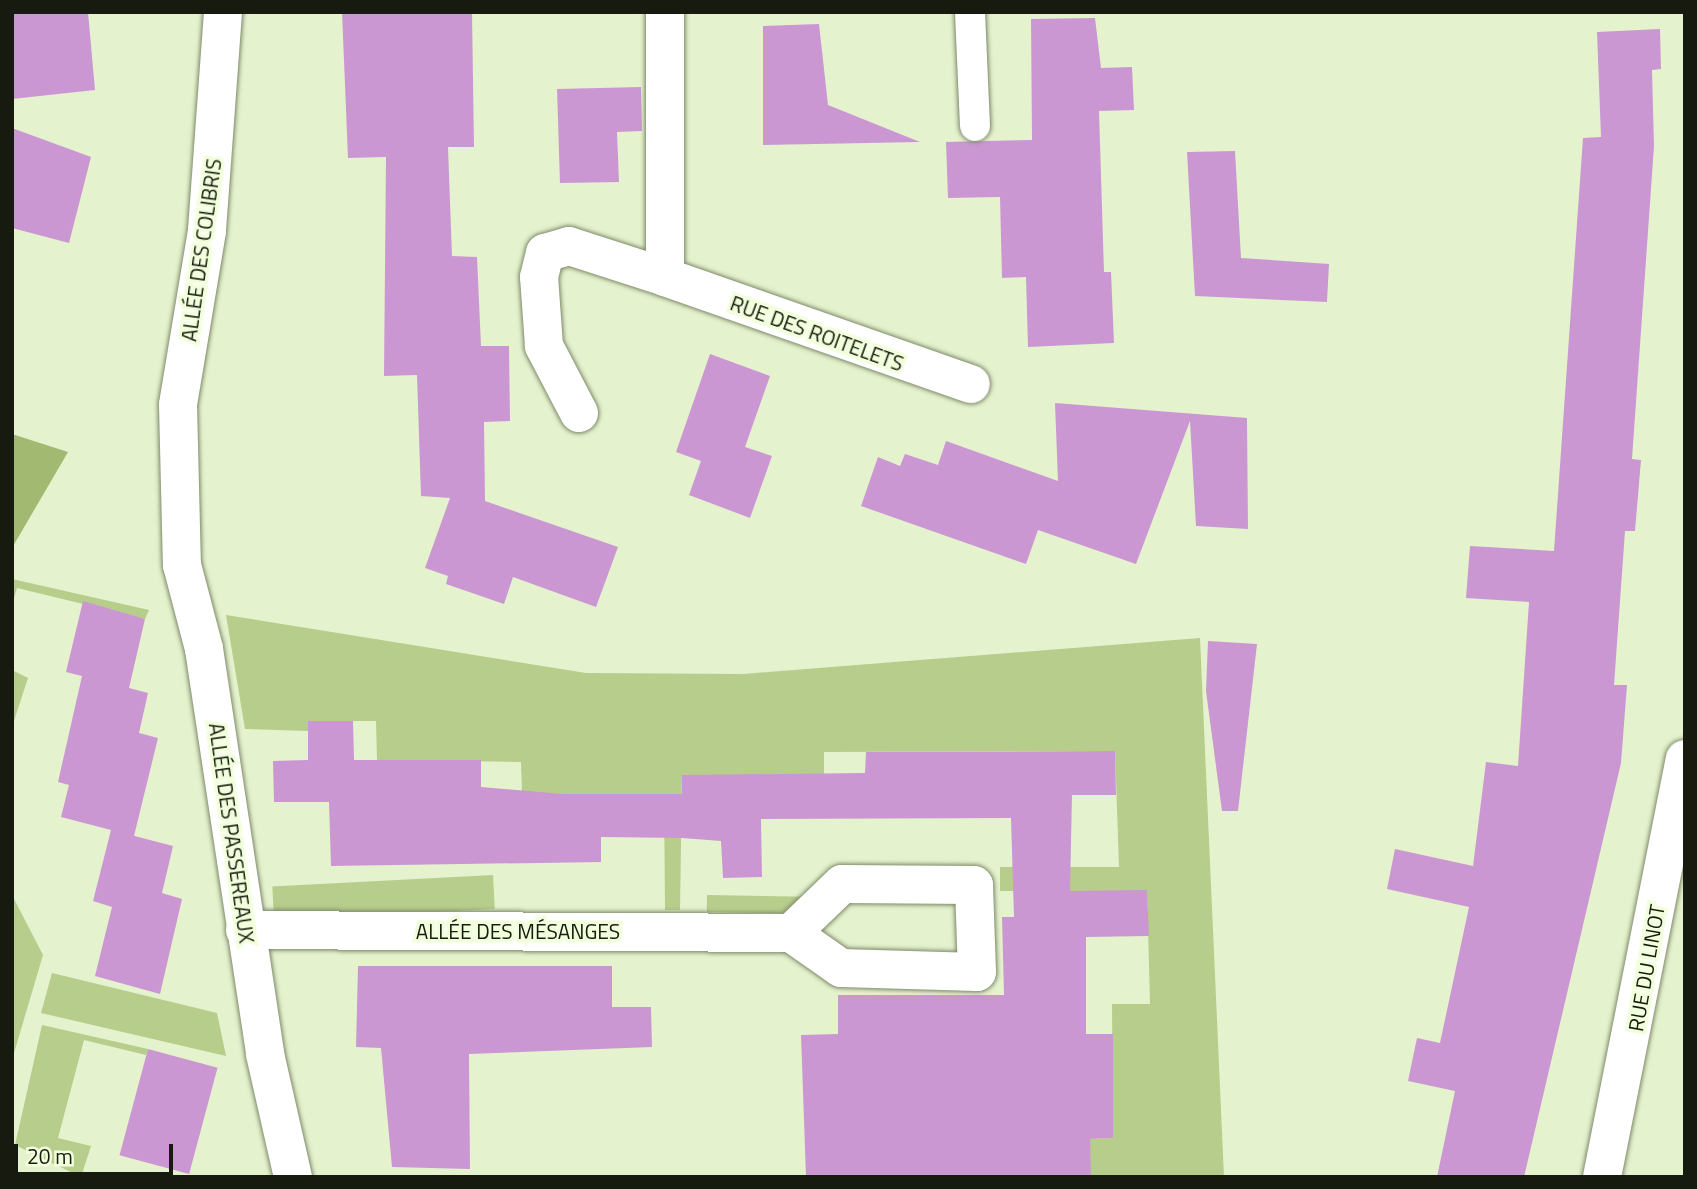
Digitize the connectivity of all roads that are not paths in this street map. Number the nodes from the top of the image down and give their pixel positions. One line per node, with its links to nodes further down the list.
1 (223, 12): 8 (street, ALLÉE DES COLIBRIS)
2 (666, 12): 5 (street)
3 (970, 12): 4 (lane)
4 (975, 125)
5 (665, 277): 6 (street, RUE DES ROITELETS); 7 (street, RUE DES ROITELETS)
6 (971, 384)
7 (579, 413)
8 (177, 488): 10 (street, ALLÉE DES PASSEREAUX)
9 (1685, 759): 13 (street, RUE DU LINOT)
10 (245, 930): 11 (street, ALLÉE DES MÉSANGES); 12 (street, ALLÉE DES PASSEREAUX)
11 (791, 933): 11 (street)
12 (293, 1177)
13 (1602, 1177)

